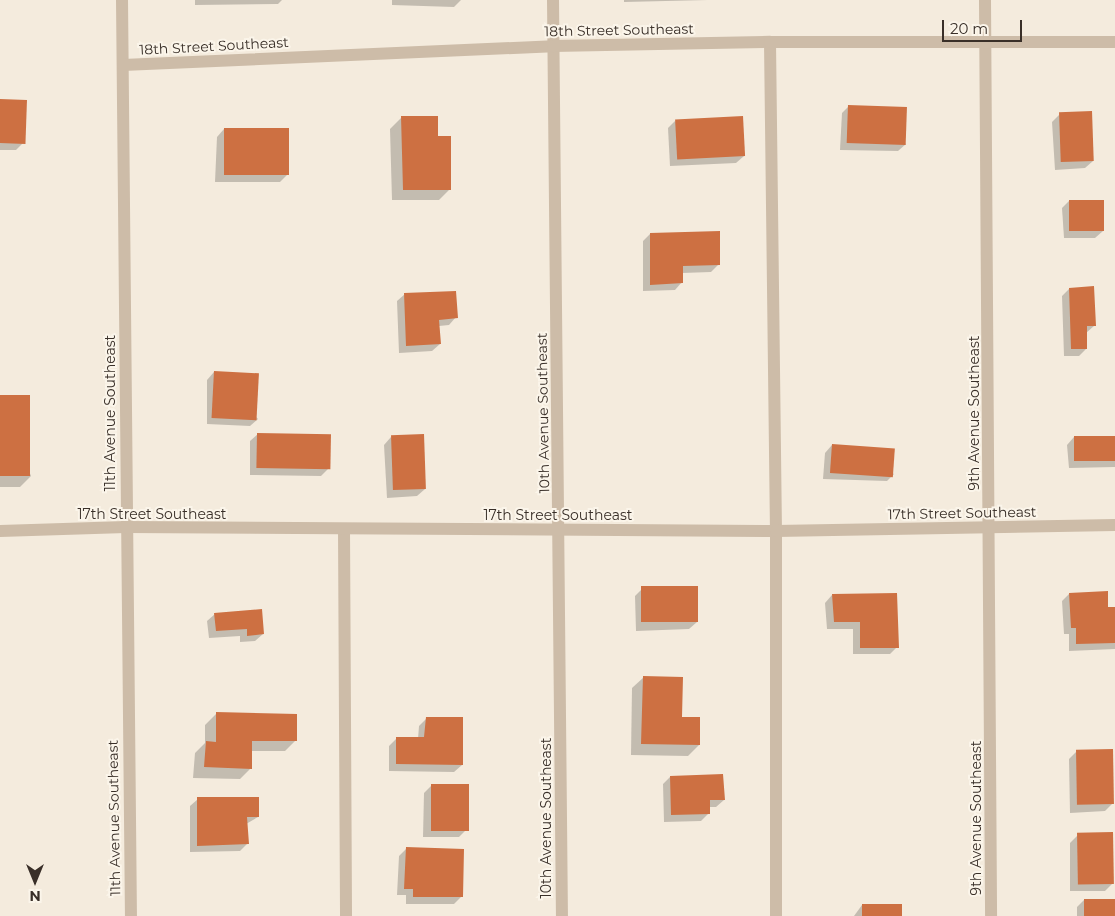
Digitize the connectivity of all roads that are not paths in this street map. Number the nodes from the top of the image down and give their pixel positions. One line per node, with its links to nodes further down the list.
1 (122, 0): 8 (street, 11th Avenue Southeast)
2 (553, 0): 7 (street, 10th Avenue Southeast)
3 (985, 0): 6 (street, 9th Avenue Southeast)
4 (770, 42): 6 (street, 18th Street Southeast); 7 (street, 18th Street Southeast); 14 (street)
5 (1115, 42): 6 (street, 18th Street Southeast)
6 (984, 43): 11 (street, 9th Avenue Southeast)
7 (553, 46): 8 (street, 18th Street Southeast); 13 (street, 10th Avenue Southeast)
8 (123, 65): 10 (street, 11th Avenue Southeast)
9 (1115, 525): 11 (street, 17th Street Southeast)
10 (126, 528): 12 (street, 17th Street Southeast); 15 (street, 17th Street Southeast); 16 (street, 11th Avenue Southeast)
11 (989, 528): 14 (street, 17th Street Southeast); 20 (street, 9th Avenue Southeast)
12 (344, 529): 13 (street, 17th Street Southeast); 17 (street)
13 (559, 530): 14 (street, 17th Street Southeast); 18 (street, 10th Avenue Southeast)
14 (776, 530): 19 (street)
15 (0, 531)
16 (130, 916)
17 (346, 916)
18 (562, 916)
19 (776, 916)
20 (991, 916)

